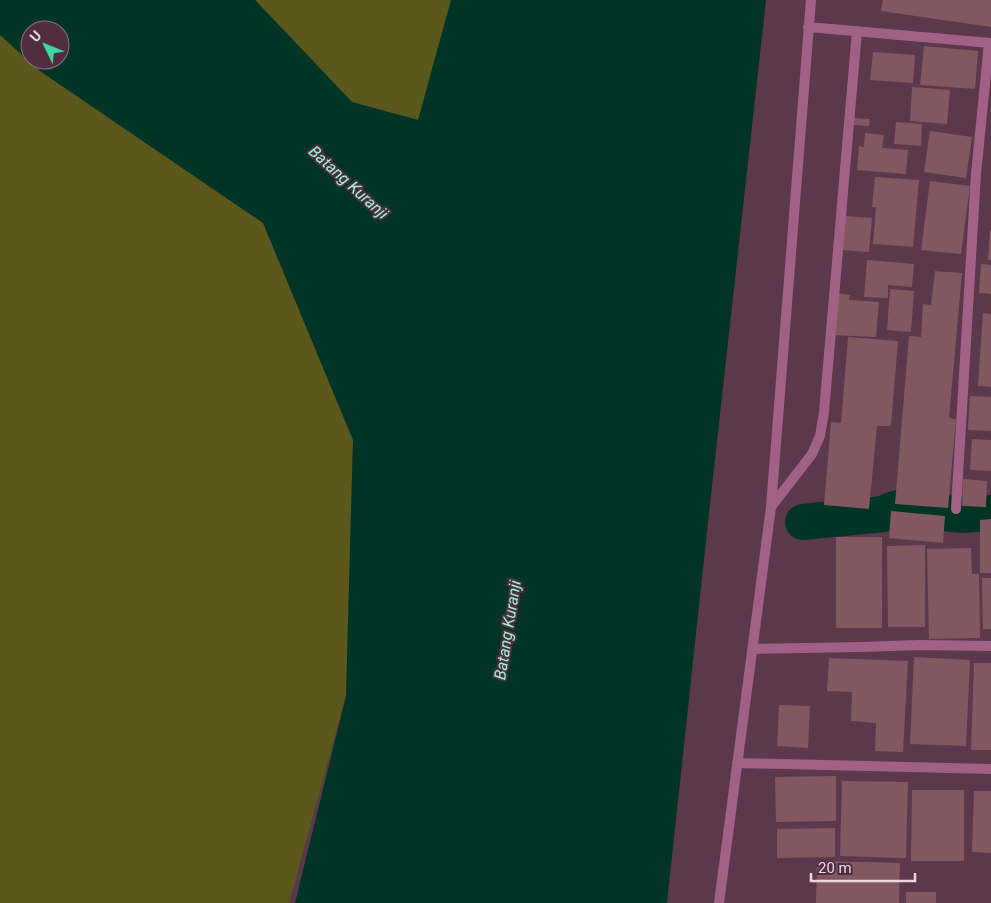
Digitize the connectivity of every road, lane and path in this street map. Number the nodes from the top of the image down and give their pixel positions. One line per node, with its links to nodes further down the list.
1 (811, 0): 2 (street)
2 (808, 27): 3 (street); 5 (street)
3 (857, 31): 4 (street); 5 (street)
4 (990, 43): 6 (street)
5 (771, 507): 8 (street)
6 (956, 509)
7 (991, 646): 8 (street)
8 (752, 649): 9 (street)
9 (737, 763): 10 (street); 11 (street)
10 (991, 769)
11 (719, 903)

